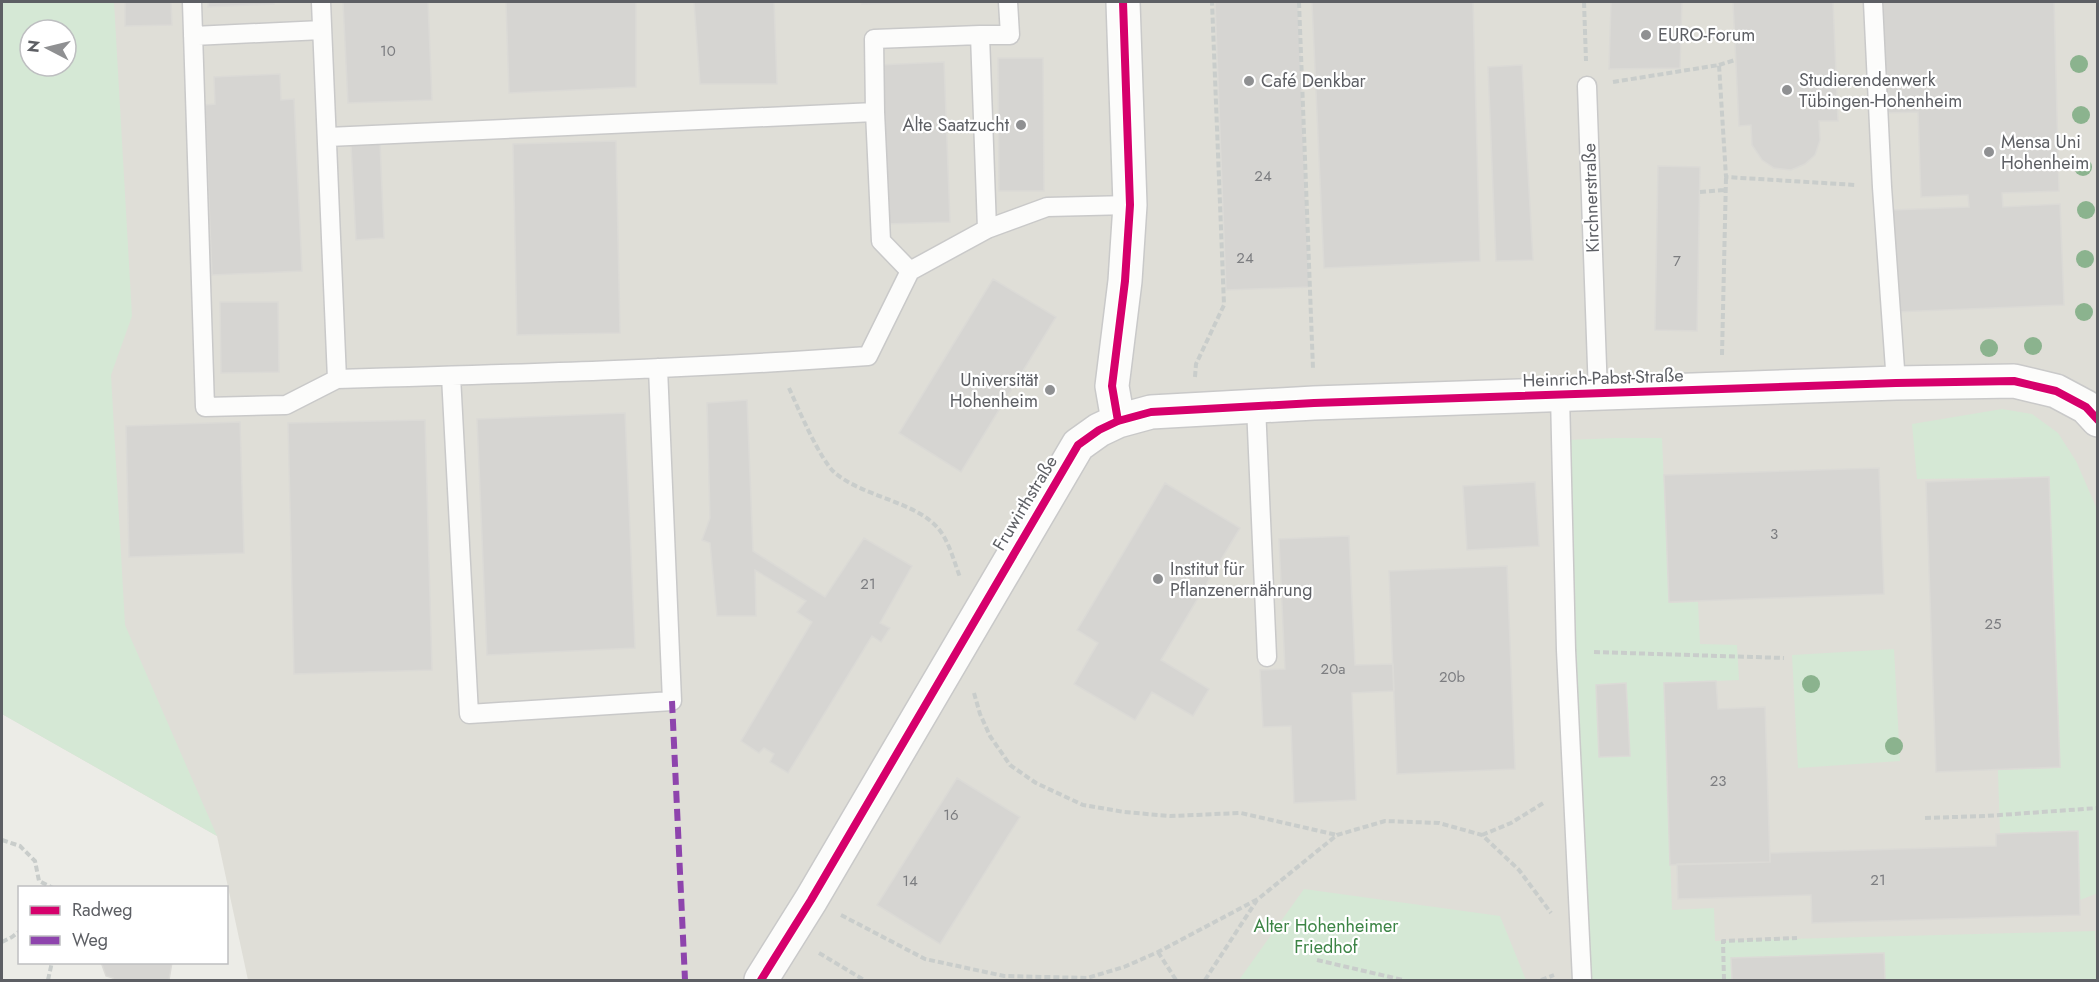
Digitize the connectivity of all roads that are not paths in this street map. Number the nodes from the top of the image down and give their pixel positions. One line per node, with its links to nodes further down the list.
1 (192, 2): 8 (lane)
2 (321, 2): 6 (lane)
3 (1008, 2): 7 (lane)
4 (1123, 2): 12 (street)
5 (1873, 2): 18 (lane)
6 (322, 30): 8 (lane); 11 (lane)
7 (980, 35): 10 (lane); 13 (lane)
8 (193, 36): 17 (lane)
9 (1587, 86): 19 (lane, Kirchnerstraße)
10 (875, 112): 11 (lane); 14 (lane)
11 (328, 136): 17 (lane)
12 (1130, 205): 13 (lane); 23 (street)
13 (987, 229): 14 (lane)
14 (910, 271): 15 (lane)
15 (658, 368): 16 (lane); 16 (lane)
16 (451, 376): 17 (lane)
17 (337, 379)
18 (1896, 383): 19 (street, Heinrich-Pabst-Straße); 22 (street, Heinrich-Pabst-Straße)
19 (1599, 394): 20 (street, Heinrich-Pabst-Straße)
20 (1560, 395): 21 (street, Heinrich-Pabst-Straße); 26 (lane)
21 (1256, 406): 23 (street, Heinrich-Pabst-Straße); 24 (lane)
22 (2092, 413)
23 (1118, 421): 25 (street, Fruwirthstraße)
24 (1267, 657)
25 (761, 981)
26 (1582, 981)

